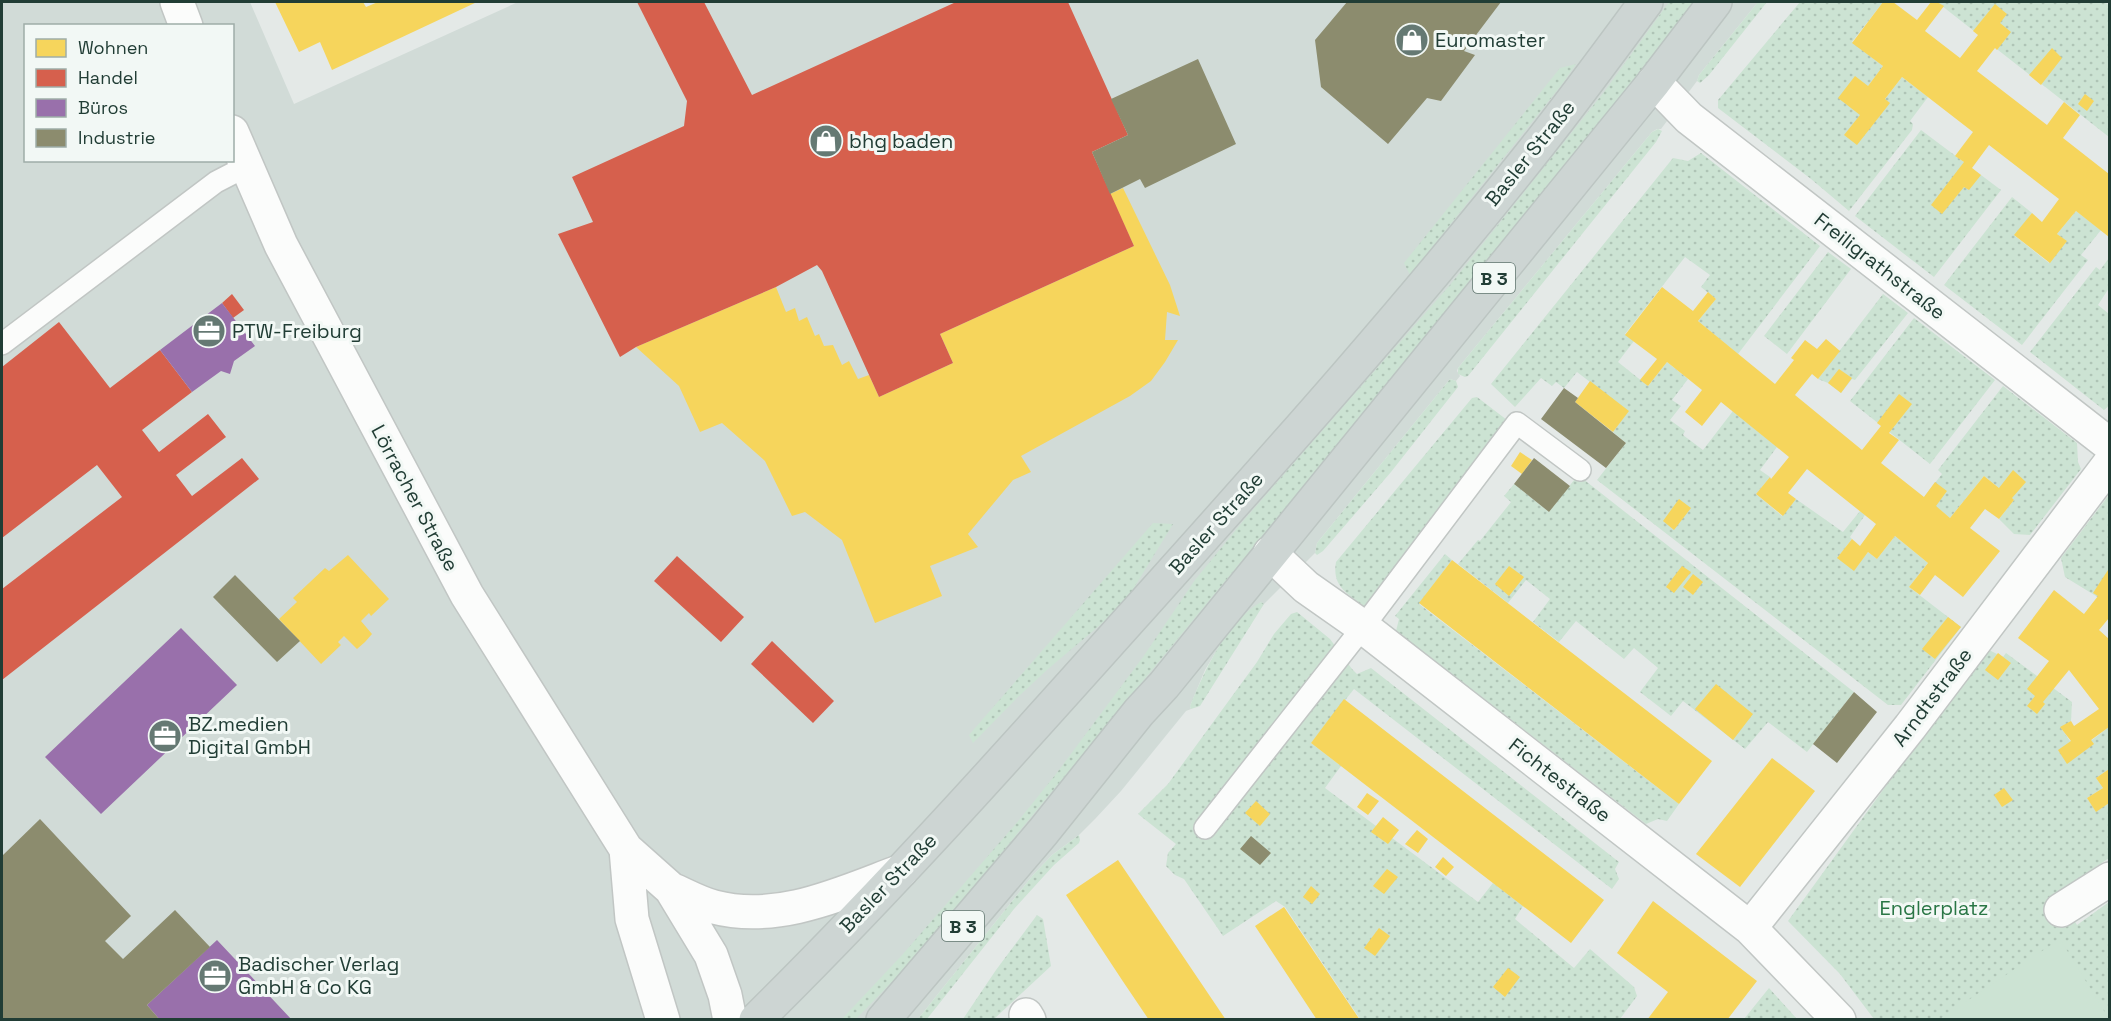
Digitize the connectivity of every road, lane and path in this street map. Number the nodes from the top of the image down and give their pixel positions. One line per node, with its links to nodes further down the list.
1 (177, 2): 4 (street)
2 (1646, 2): 16 (main road, Basler Straße / B 3)
3 (1715, 2): 5 (main road, B 3)
4 (185, 24)
5 (1654, 82): 9 (street, Freiligrathstraße); 12 (main road, B 3)
6 (234, 137): 7 (street, Lörracher Straße)
7 (247, 166): 8 (lane); 15 (street, Lörracher Straße)
8 (2, 344)
9 (2109, 446)
10 (2109, 463): 20 (street, Arndtstraße)
11 (1580, 470): 13 (lane)
12 (1270, 553): 13 (street, Fichtestraße); 24 (main road, B 3)
13 (1363, 627): 14 (lane); 20 (street, Fichtestraße)
14 (1205, 828)
15 (626, 849): 18 (street, Lörracher Straße); 21 (street, Lörracher Straße)
16 (901, 871): 18 (street); 23 (main road, Basler Straße / B 3)
17 (2109, 879): 19 (street)
18 (671, 889): 22 (street, Lörracher Straße)
19 (2061, 910)
20 (1750, 928): 25 (street, Fichtestraße)
21 (663, 1020)
22 (730, 1020)
23 (756, 1020)
24 (883, 1020)
25 (1839, 1020)

